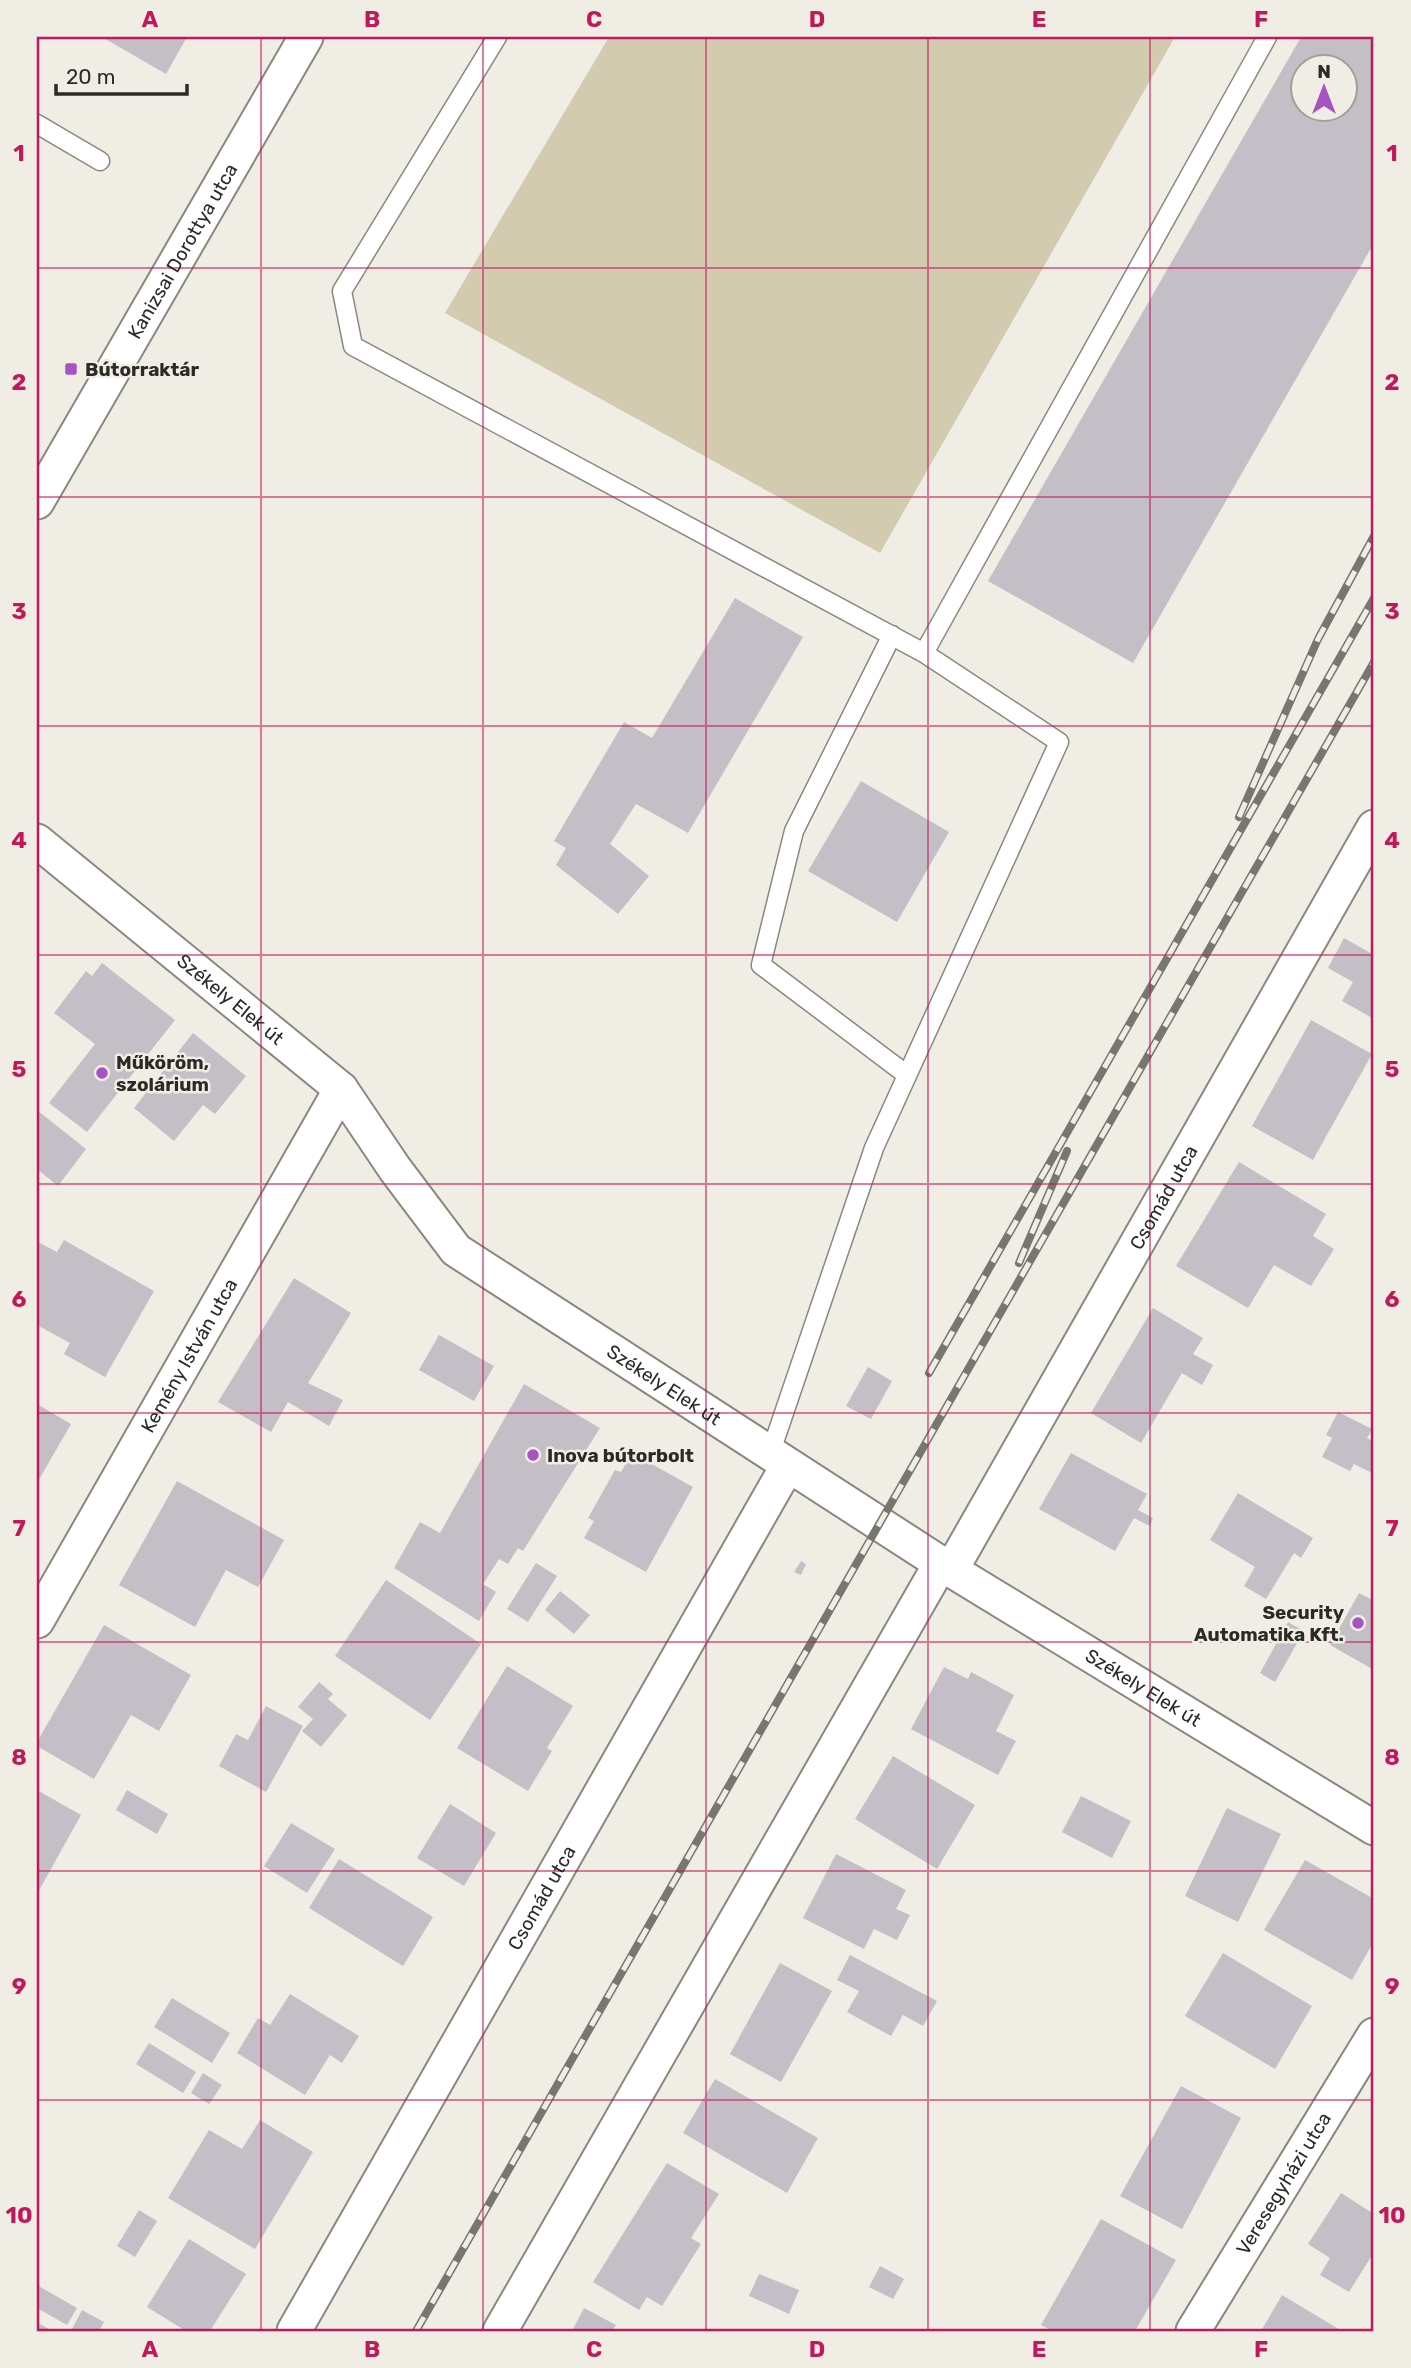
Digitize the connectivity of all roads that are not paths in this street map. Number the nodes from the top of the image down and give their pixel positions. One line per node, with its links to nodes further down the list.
1 (306, 37): 6 (street, Kanizsai Dorottya utca)
2 (497, 37): 7 (lane)
3 (1267, 37): 8 (lane)
4 (37, 124): 5 (lane)
5 (100, 161)
6 (37, 502)
7 (892, 635): 8 (lane); 11 (lane)
8 (924, 653): 11 (lane)
9 (1374, 827): 14 (street, Csomád utca)
10 (37, 841): 12 (street, Székely Elek út)
11 (907, 1075): 13 (lane)
12 (341, 1089): 13 (street, Székely Elek út); 15 (street, Kemény István utca)
13 (779, 1460): 14 (street, Székely Elek út); 18 (street, Csomád utca)
14 (946, 1566): 16 (street, Székely Elek út); 19 (street, Csomád utca)
15 (37, 1621)
16 (1374, 1828)
17 (1374, 2035): 20 (street, Veresegyházi utca)
18 (294, 2331)
19 (500, 2331)
20 (1193, 2331)

